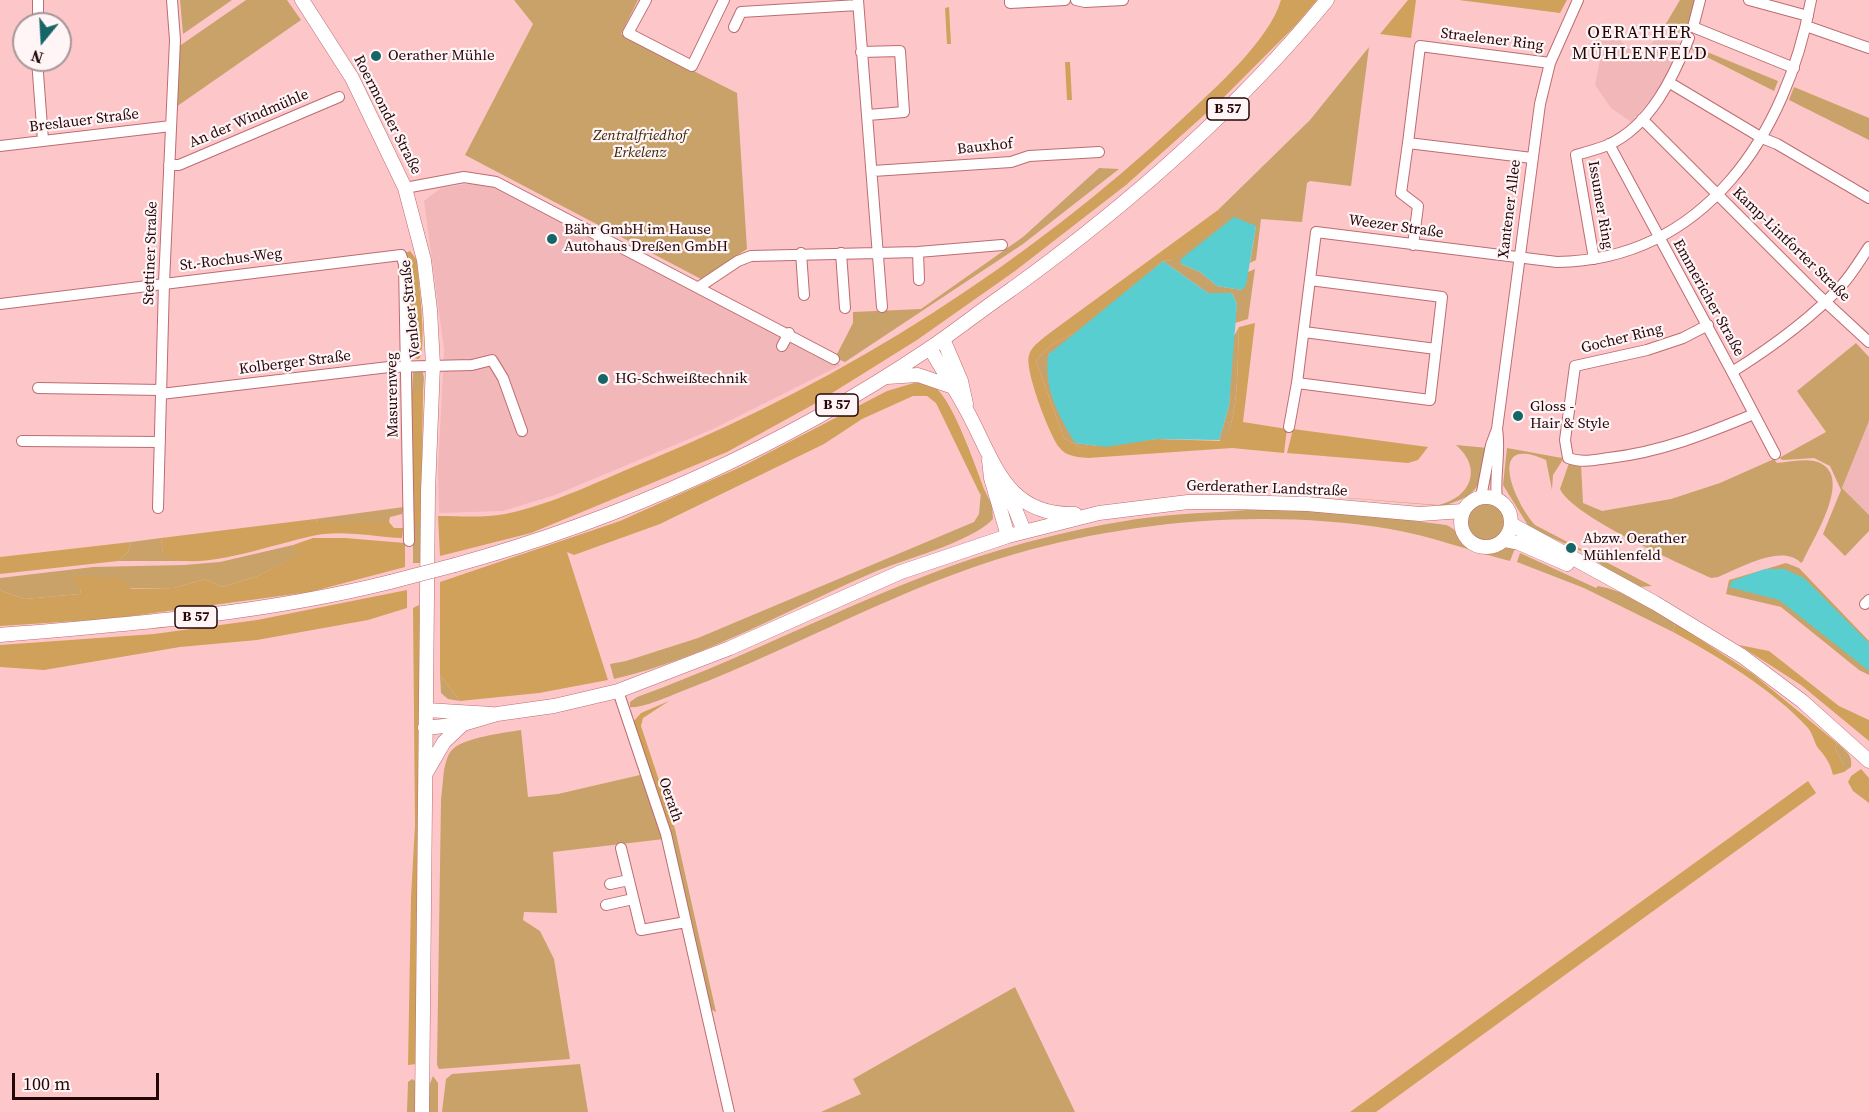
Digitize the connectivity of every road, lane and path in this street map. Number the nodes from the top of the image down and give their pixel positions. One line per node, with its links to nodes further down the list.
1 (172, 0): 28 (street, Stettiner Straße)
2 (302, 0): 38 (main road, Roermonder Straße)
3 (646, 0): 4 (street)
4 (724, 0)
5 (1010, 0): 6 (street)
6 (1065, 0)
7 (1076, 0): 8 (street)
8 (1123, 0)
9 (1327, 0): 64 (main road, B 57)
10 (1578, 0): 21 (street, Xantener Allee)
11 (1700, 0): 22 (street)
12 (1749, 0): 16 (street)
13 (1811, 0): 16 (street, Weezer Straße)
14 (858, 2): 15 (street); 20 (street)
15 (808, 4): 17 (street)
16 (1807, 21): 19 (street); 22 (street, Weezer Straße)
17 (734, 27)
18 (1689, 39): 24 (street, Issumer Ring)
19 (1869, 48)
20 (861, 52): 26 (street); 26 (street)
21 (1550, 63): 31 (street, Straelener Ring); 35 (street, Xantener Allee)
22 (1794, 68): 29 (street, Weezer Straße)
23 (38, 72): 30 (street)
24 (1670, 83): 27 (street, Issumer Ring); 29 (street)
25 (339, 97): 36 (street, An der Windmühle)
26 (868, 115): 37 (street)
27 (1642, 119): 32 (street, Issumer Ring); 39 (street)
28 (171, 126): 30 (street, Breslauer Straße); 36 (street, Stettiner Straße)
29 (1762, 138): 39 (street, Weezer Straße); 40 (street)
30 (43, 140): 33 (street, Breslauer Straße)
31 (1408, 143): 35 (street); 42 (street, Straelener Ring)
32 (1609, 144): 41 (street, Issumer Ring); 51 (street, Issumer Ring)
33 (0, 146)
34 (1099, 153): 37 (street, Bauxhof)
35 (1532, 158): 50 (street, Xantener Allee)
36 (169, 165): 54 (street, Stettiner Straße)
37 (873, 171): 45 (street)
38 (405, 188): 55 (street, Roermonder Straße); 71 (main road, Venloer Straße)
39 (1718, 194): 41 (street, Weezer Straße); 57 (street, Kamp-Lintforter Straße)
40 (1869, 198)
41 (1659, 238): 51 (street, Weezer Straße); 61 (street, Emmericher Straße)
42 (1413, 244): 50 (street, Weezer Straße); 53 (street, Weezer Straße)
43 (1002, 245): 46 (street)
44 (1869, 247): 57 (street, Emmericher Straße)
45 (879, 251): 46 (street); 48 (street); 59 (street)
46 (918, 252): 52 (street)
47 (801, 253): 48 (street); 55 (street); 56 (street)
48 (842, 253): 60 (street)
49 (394, 257): 54 (street, St.-Rochus-Weg); 70 (street, Masurenweg)
50 (1519, 259): 51 (street, Weezer Straße); 81 (street, Xantener Allee)
51 (1594, 259)
52 (919, 280)
53 (1310, 280): 62 (street, Weezer Straße); 68 (street)
54 (164, 283): 58 (street, St.-Rochus-Weg); 77 (street, Stettiner Straße)
55 (699, 287): 63 (street, Roermonder Straße)
56 (804, 295)
57 (1826, 301): 65 (street, Kamp-Lintforter Straße); 72 (street, Emmericher Straße)
58 (0, 304)
59 (882, 307)
60 (845, 308)
61 (1707, 325): 72 (street, Emmericher Straße); 79 (street, Gocher Ring)
62 (1304, 332): 68 (street); 74 (street, Weezer Straße)
63 (789, 333): 66 (street); 69 (street, Roermonder Straße)
64 (943, 339): 67 (main road, B 57); 78 (main road)
65 (1869, 342)
66 (782, 346)
67 (930, 348): 73 (main road, B 57); 75 (main road)
68 (1436, 349): 74 (street)
69 (834, 359)
70 (408, 365): 71 (street, Kolberger Straße); 77 (street, Kolberger Straße); 99 (street, Masurenweg)
71 (433, 365): 82 (street, Venloer Straße); 103 (main road)
72 (1732, 372): 79 (street, Emmericher Straße)
73 (879, 379): 75 (main road, B 57); 101 (main road, B 57, bridge)
74 (1297, 383): 80 (street, Weezer Straße)
75 (950, 386): 78 (main road)
76 (38, 388): 77 (street, Kolberger Straße)
77 (161, 392): 84 (street, Stettiner Straße)
78 (967, 410): 86 (main road)
79 (1754, 414): 85 (street, Emmericher Straße)
80 (1289, 427)
81 (1497, 429): 88 (street, Xantener Allee); 89 (street, Xantener Allee)
82 (522, 431)
83 (22, 441): 84 (street)
84 (160, 442): 90 (street, Stettiner Straße)
85 (1775, 454)
86 (989, 457): 87 (main road); 97 (main road)
87 (1004, 480): 92 (main road); 96 (main road)
88 (1481, 497): 89 (main road); 91 (main road)
89 (1497, 500): 94 (main road)
90 (158, 508)
91 (1463, 511): 93 (main road, Gerderather Landstraße); 95 (main road)
92 (1100, 513): 93 (main road, Gerderather Landstraße); 96 (main road, Gerderather Landstraße)
93 (1420, 514): 95 (main road, Gerderather Landstraße)
94 (1511, 524): 98 (main road); 100 (main road)
95 (1461, 526): 98 (main road)
96 (1024, 531): 97 (main road, Gerderather Landstraße)
97 (1008, 536): 102 (main road, Gerderather Landstraße)
98 (1504, 540): 100 (main road)
99 (409, 541)
100 (1600, 575): 107 (main road)
101 (0, 635)
102 (618, 691): 104 (main road, Gerderather Landstraße); 114 (street, Oerath)
103 (426, 710): 104 (main road); 106 (main road)
104 (497, 714): 105 (main road)
105 (463, 724): 106 (main road); 108 (main road)
106 (425, 728): 108 (main road)
107 (1869, 761)
108 (425, 775): 115 (main road)
109 (621, 848): 110 (street)
110 (628, 880): 111 (street); 112 (street)
111 (610, 884)
112 (633, 899): 113 (street); 114 (street)
113 (606, 905)
114 (686, 922): 116 (street, Oerath)
115 (422, 1112)
116 (729, 1112)

